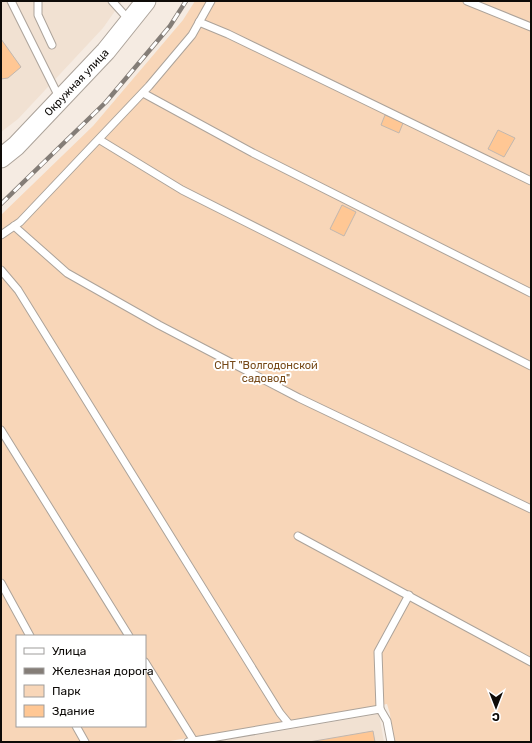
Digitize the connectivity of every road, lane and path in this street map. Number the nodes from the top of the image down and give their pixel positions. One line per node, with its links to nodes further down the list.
1 (11, 1): 12 (lane)
2 (38, 1): 10 (lane)
3 (112, 1): 7 (lane)
4 (146, 1): 7 (main road, Окружная улица)
5 (211, 1): 8 (lane)
6 (467, 1): 9 (lane)
7 (130, 21): 12 (main road, Окружная улица)
8 (199, 22): 11 (lane); 15 (lane)
9 (531, 27)
10 (52, 45)
11 (143, 93): 13 (lane); 19 (lane)
12 (60, 98): 14 (main road, Окружная улица)
13 (100, 140): 16 (lane); 20 (lane)
14 (1, 158)
15 (531, 181)
16 (14, 226): 17 (lane); 22 (lane)
17 (1, 235)
18 (1, 270): 31 (lane)
19 (531, 293)
20 (531, 366)
21 (1, 430): 27 (lane)
22 (531, 509)
23 (298, 536): 25 (lane)
24 (1, 583): 26 (lane)
25 (409, 595): 28 (lane); 30 (lane)
26 (29, 635)
27 (128, 635)
28 (531, 662)
29 (146, 664): 33 (lane)
30 (380, 709): 31 (lane); 35 (lane)
31 (289, 724): 33 (lane)
32 (77, 727): 34 (lane)
33 (191, 741)
34 (85, 742)
35 (391, 742)

